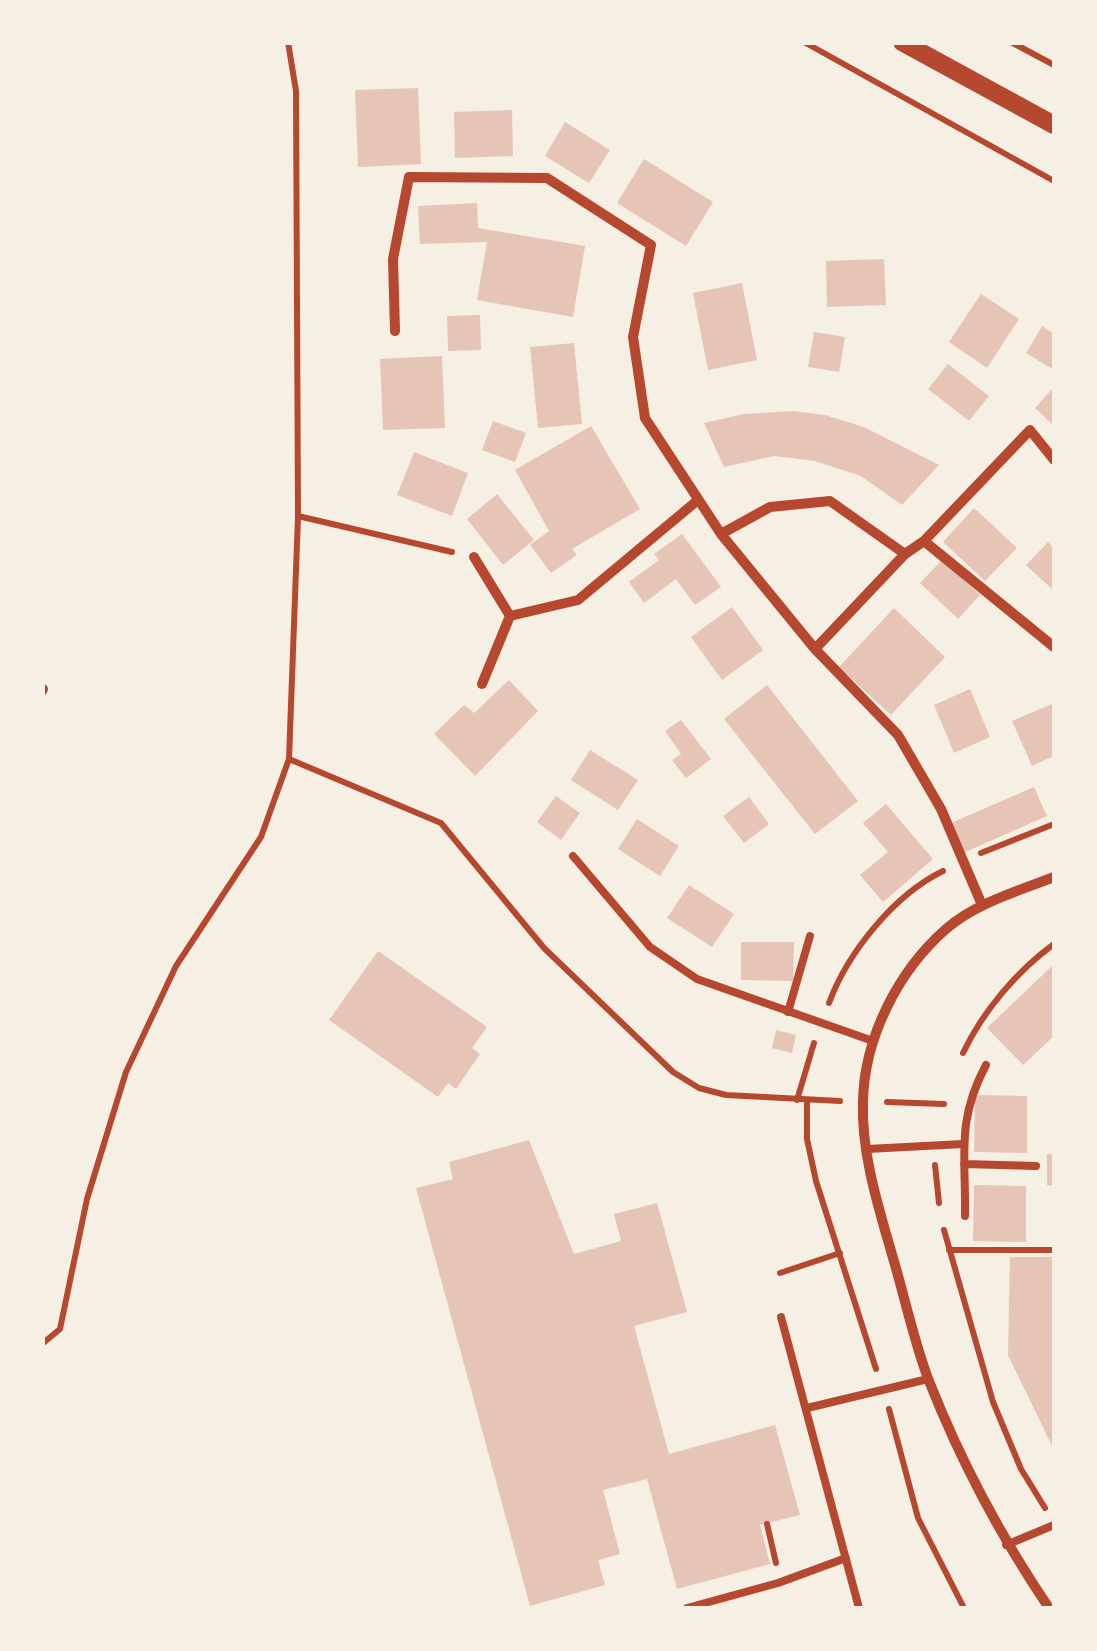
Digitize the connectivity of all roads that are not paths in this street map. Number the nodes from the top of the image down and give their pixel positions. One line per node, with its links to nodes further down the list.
1 (902, 42): 2 (street)
2 (1054, 125)
3 (395, 331): 5 (street)
4 (1054, 460): 7 (street)
5 (698, 500): 6 (street); 10 (street)
6 (721, 534): 8 (street); 12 (street)
7 (924, 541): 8 (street); 11 (street)
8 (905, 554): 12 (street)
9 (474, 557): 10 (street)
10 (510, 616): 13 (street)
11 (1054, 647)
12 (815, 650): 16 (street)
13 (482, 684)
14 (573, 856): 18 (lane)
15 (1054, 877): 16 (street)
16 (982, 906): 19 (street)
17 (810, 936): 18 (lane)
18 (788, 1012): 19 (lane)
19 (873, 1042): 22 (street)
20 (986, 1065): 21 (lane)
21 (963, 1144): 22 (lane); 23 (lane)
22 (868, 1149): 27 (street)
23 (964, 1164): 24 (lane); 25 (lane)
24 (1036, 1166)
25 (965, 1216)
26 (780, 1316): 28 (lane)
27 (928, 1379): 28 (lane); 30 (street)
28 (807, 1408): 31 (lane)
29 (1054, 1525): 30 (lane)
30 (1006, 1545): 34 (street)
31 (846, 1558): 32 (lane); 33 (lane)
32 (687, 1608)
33 (860, 1608)
34 (1048, 1608)

